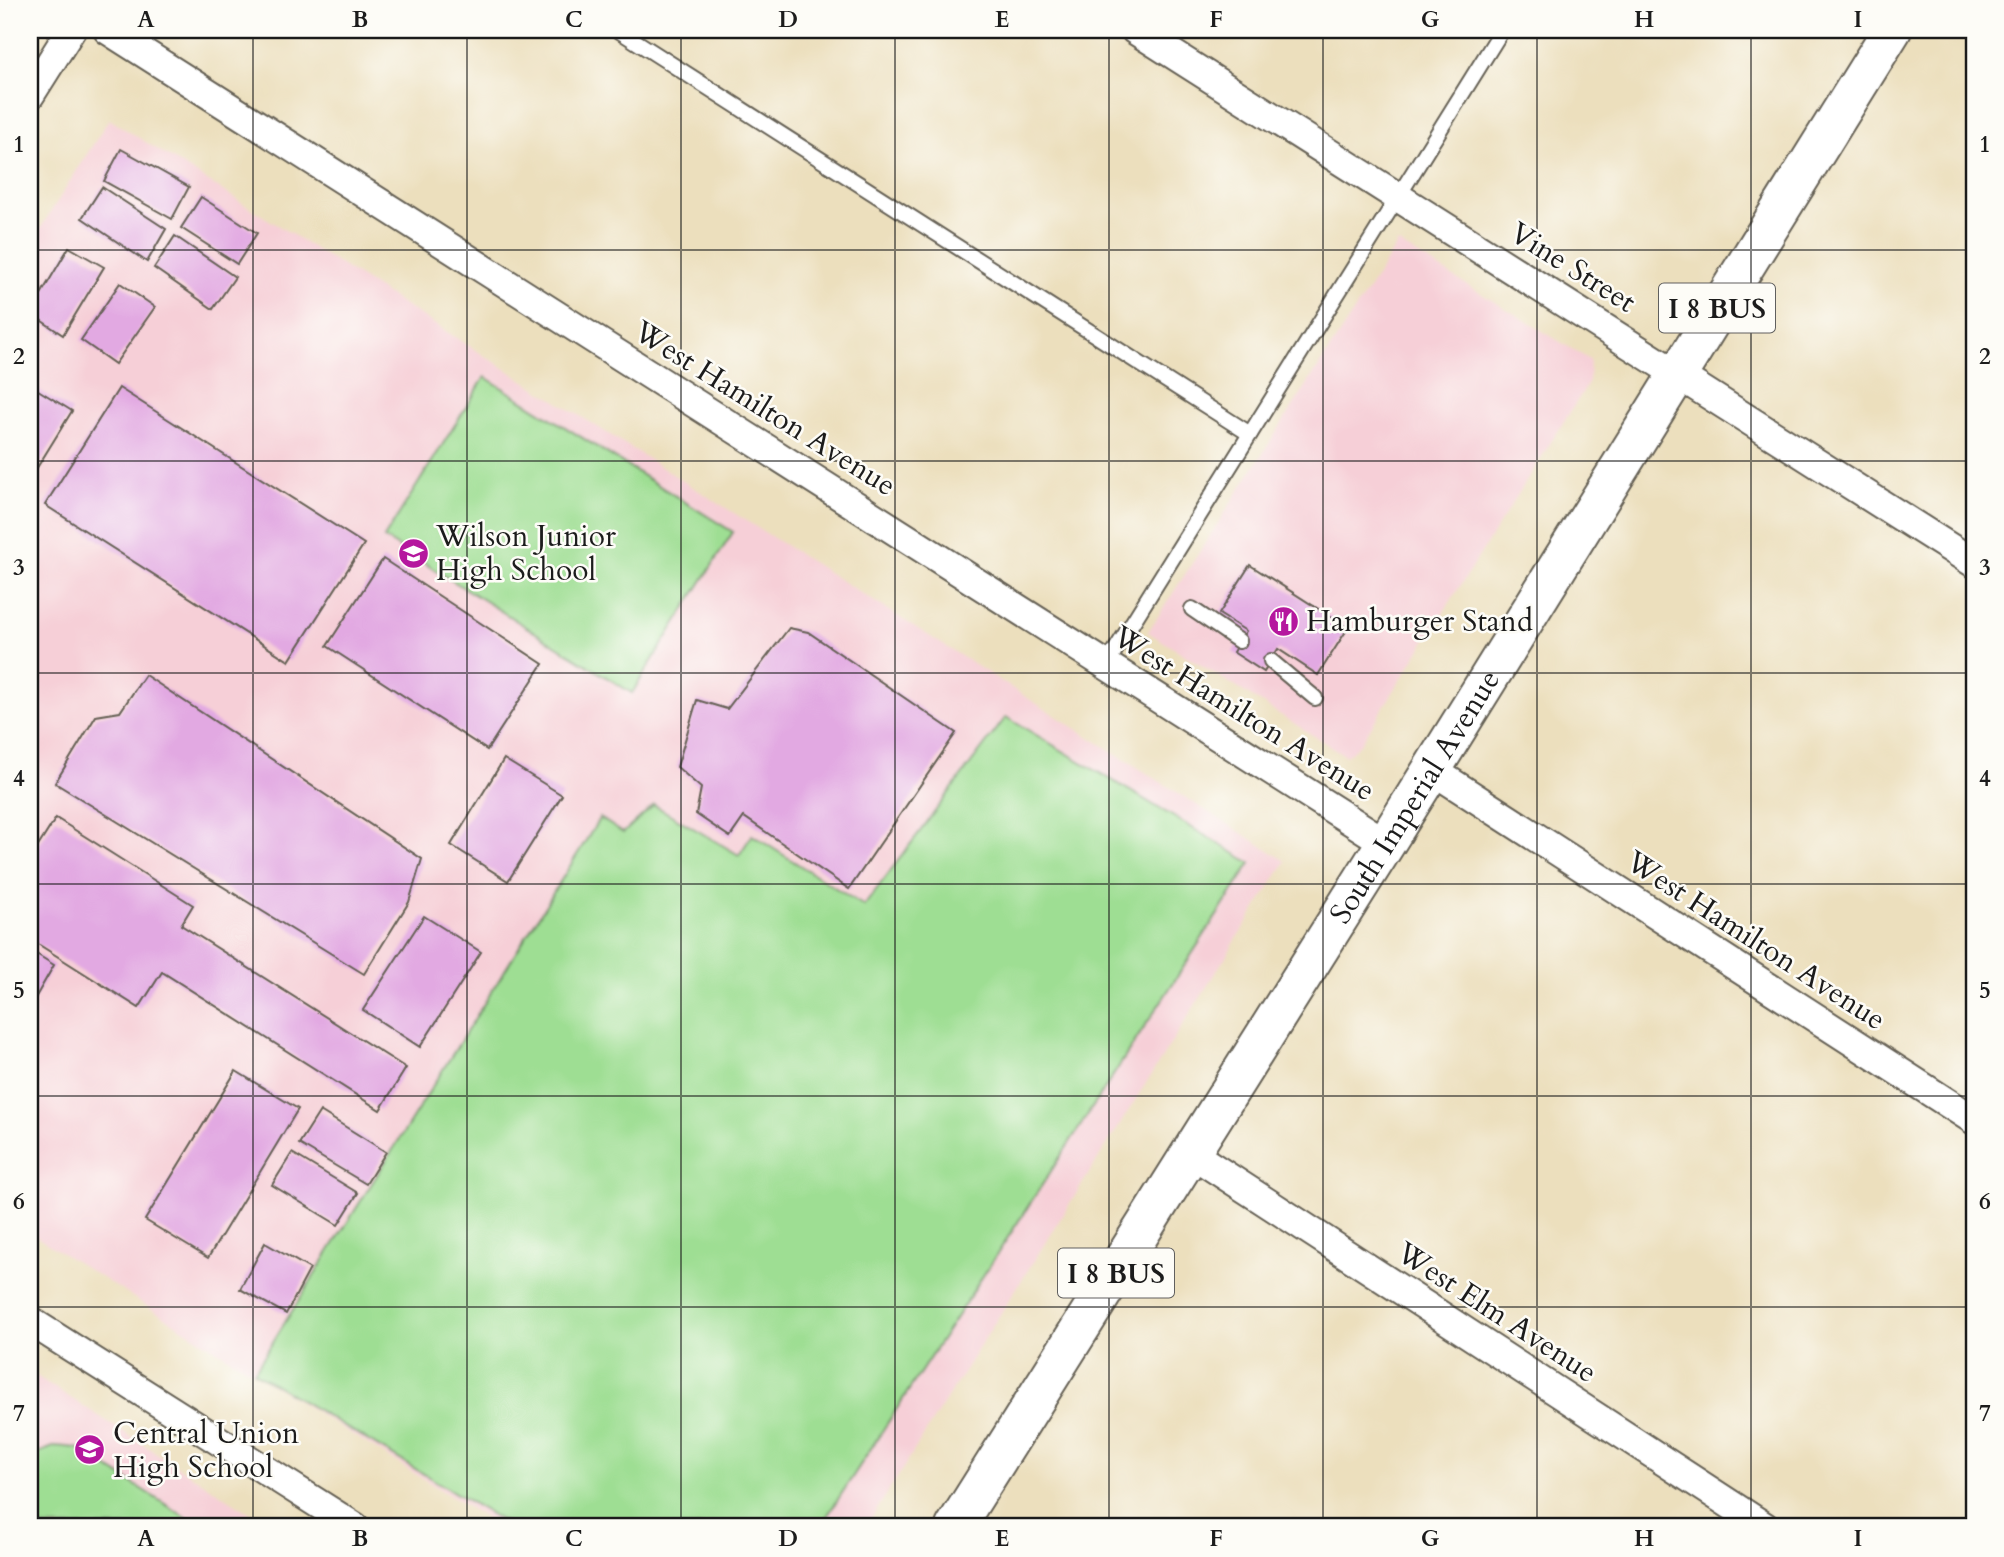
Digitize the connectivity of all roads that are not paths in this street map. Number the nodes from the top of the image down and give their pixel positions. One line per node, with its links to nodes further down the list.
1 (71, 30): 7 (street)
2 (108, 30): 15 (street, West Hamilton Avenue)
3 (618, 30): 10 (lane)
4 (1502, 30): 8 (lane)
5 (1892, 30): 9 (highway, South Imperial Avenue / I 8 BUS)
6 (1144, 32): 8 (street, Vine Street)
7 (30, 95)
8 (1398, 196): 9 (street, Vine Street); 10 (lane)
9 (1677, 373): 11 (street, Vine Street); 17 (highway, South Imperial Avenue / I 8 BUS)
10 (1250, 434): 15 (lane)
11 (1974, 563)
12 (1192, 609): 13 (lane)
13 (1239, 641)
14 (1271, 661): 16 (lane)
15 (1106, 665): 18 (street, West Hamilton Avenue)
16 (1315, 698)
17 (1432, 771): 18 (highway, South Imperial Avenue / I 8 BUS); 19 (street, West Hamilton Avenue)
18 (1387, 843): 20 (highway, South Imperial Avenue / I 8 BUS)
19 (1974, 1120)
20 (1191, 1153): 23 (highway, South Imperial Avenue / I 8 BUS); 24 (street, West Elm Avenue)
21 (30, 1321): 22 (street)
22 (355, 1527)
23 (955, 1527)
24 (1765, 1527)

